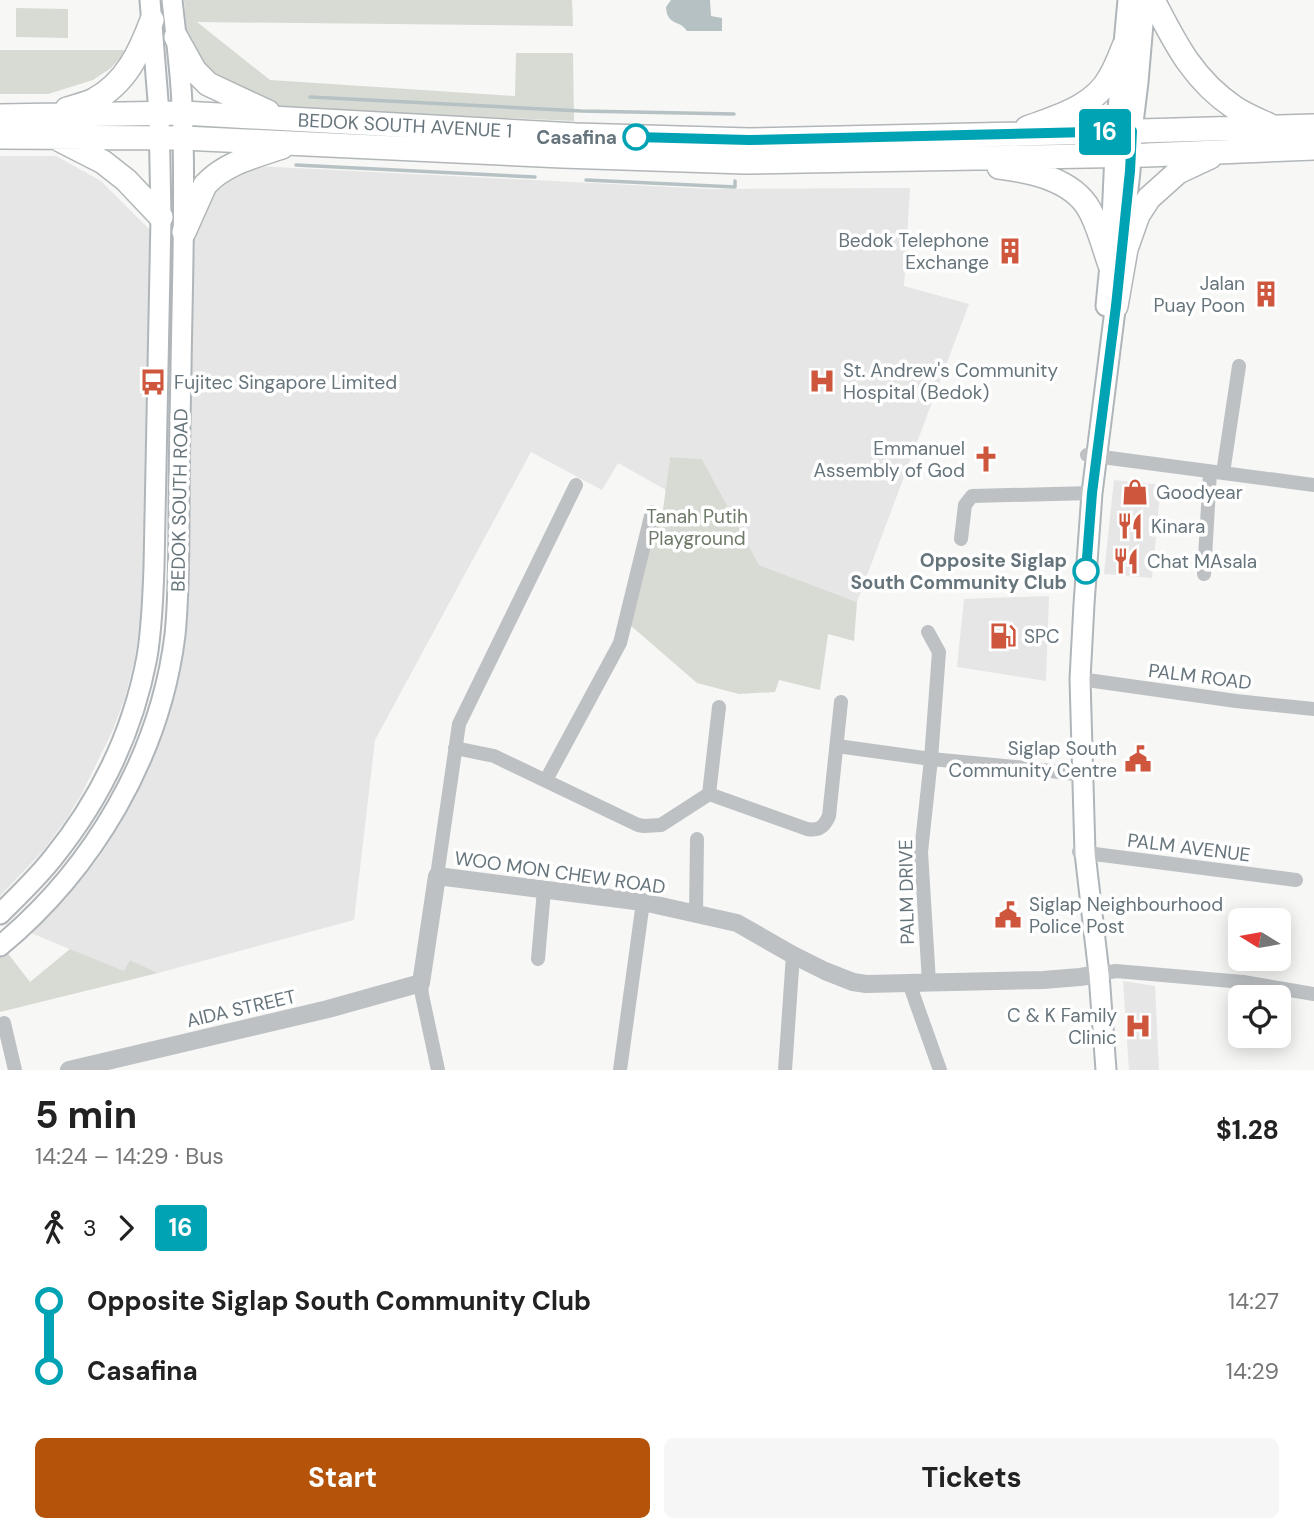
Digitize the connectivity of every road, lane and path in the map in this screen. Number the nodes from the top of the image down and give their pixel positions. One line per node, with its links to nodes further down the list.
1 (172, 0): 6 (main road, BEDOK SOUTH ROAD)
2 (1128, 0): 7 (main road)
3 (1145, 0): 15 (main road)
4 (1153, 0): 14 (main road)
5 (151, 10): 8 (main road, BEDOK SOUTH ROAD); 13 (main road)
6 (176, 37): 9 (main road, BEDOK SOUTH ROAD); 11 (main road)
7 (1124, 46): 15 (main road); 16 (main road)
8 (159, 113): 9 (main road, BEDOK SOUTH AVENUE 1); 13 (main road, BEDOK SOUTH AVENUE 1); 18 (main road, BEDOK SOUTH ROAD)
9 (183, 113): 11 (main road, BEDOK SOUTH AVENUE 1); 19 (main road, BEDOK SOUTH ROAD)
10 (0, 116): 13 (main road, BEDOK SOUTH AVENUE 1)
11 (280, 118): 16 (main road, BEDOK SOUTH AVENUE 1)
12 (1314, 126): 14 (main road, BEDOK SOUTH AVENUE 1)
13 (51, 127): 17 (main road, BEDOK SOUTH AVENUE 1); 18 (main road, BEDOK SOUTH AVENUE 1); 25 (main road)
14 (1273, 128): 15 (main road, BEDOK SOUTH AVENUE 1)
15 (1124, 131): 16 (main road, BEDOK SOUTH AVENUE 1); 23 (main road)
16 (1014, 133)
17 (0, 137)
18 (160, 138): 19 (main road, BEDOK SOUTH AVENUE 1); 25 (main road, BEDOK SOUTH ROAD)
19 (184, 138): 20 (main road, BEDOK SOUTH AVENUE 1); 26 (main road, BEDOK SOUTH ROAD)
20 (295, 142): 24 (main road, BEDOK SOUTH AVENUE 1); 26 (main road)
21 (1314, 148): 22 (main road, BEDOK SOUTH AVENUE 1)
22 (1219, 153): 23 (main road, BEDOK SOUTH AVENUE 1); 28 (main road)
23 (1123, 155): 24 (main road, BEDOK SOUTH AVENUE 1); 27 (main road); 28 (main road)
24 (926, 158): 27 (main road)
25 (161, 217): 56 (main road, BEDOK SOUTH ROAD)
26 (184, 232): 58 (main road, BEDOK SOUTH ROAD)
27 (1110, 265): 29 (main road)
28 (1116, 306): 29 (main road)
29 (1104, 357): 31 (main road)
30 (1240, 366): 32 (street)
31 (1091, 456): 32 (street); 35 (main road)
32 (1217, 473): 34 (street); 38 (street)
33 (576, 485): 45 (street, WOO MON CHEW ROAD)
34 (1314, 485)
35 (1087, 493): 37 (street); 40 (main road); 47 (main road)
36 (652, 512): 48 (street)
37 (961, 539)
38 (1204, 574)
39 (928, 632): 46 (street, PALM DRIVE)
40 (1080, 680): 43 (street, PALM ROAD); 47 (main road)
41 (841, 702): 44 (street)
42 (719, 707): 49 (street)
43 (1314, 709)
44 (837, 746): 46 (street); 49 (street)
45 (454, 748): 48 (street); 52 (street, WOO MON CHEW ROAD)
46 (931, 759): 47 (street); 62 (street, PALM DRIVE)
47 (1078, 775): 51 (main road)
48 (546, 780): 49 (street)
49 (709, 794)
50 (697, 839): 57 (street)
51 (1081, 852): 53 (street, PALM AVENUE); 61 (main road)
52 (437, 876): 54 (street, WOO MON CHEW ROAD); 63 (street)
53 (1296, 880)
54 (544, 890): 55 (street, WOO MON CHEW ROAD); 60 (street)
55 (643, 902): 57 (street, WOO MON CHEW ROAD); 70 (street)
56 (0, 914)
57 (696, 914): 59 (street, WOO MON CHEW ROAD)
58 (0, 946)
59 (793, 955): 64 (street, WOO MON CHEW ROAD); 71 (street)
60 (538, 959)
61 (1094, 975): 62 (street, WOO MON CHEW ROAD); 65 (street); 73 (main road); 74 (main road)
62 (929, 982): 64 (street, WOO MON CHEW ROAD)
63 (422, 983): 68 (street, AIDA STREET); 69 (street)
64 (909, 984): 72 (street)
65 (1314, 994)
66 (4, 1023): 67 (street)
67 (15, 1070)
68 (69, 1070)
69 (438, 1070)
70 (620, 1070)
71 (785, 1070)
72 (940, 1070)
73 (1097, 1070)
74 (1106, 1070)

